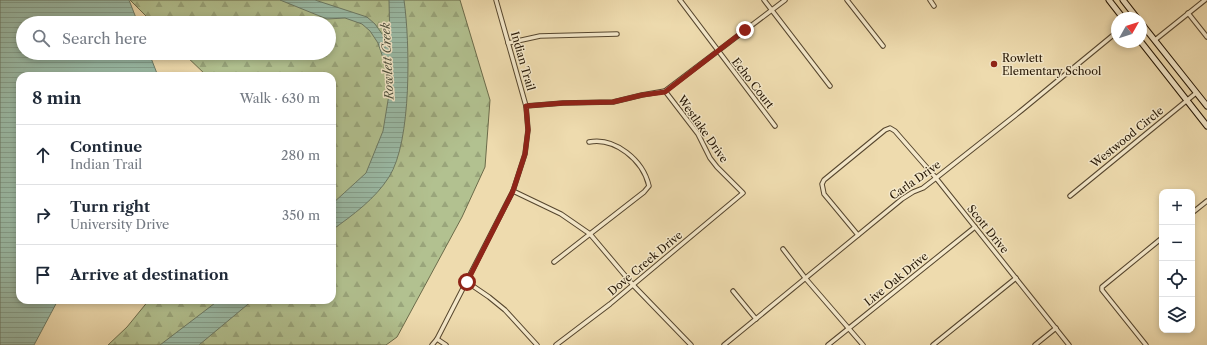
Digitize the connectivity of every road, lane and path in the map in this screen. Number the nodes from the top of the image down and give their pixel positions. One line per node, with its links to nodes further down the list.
1 (496, 0): 20 (street, Indian Trail)
2 (680, 0): 23 (street, Echo Court)
3 (764, 0): 11 (street)
4 (785, 0): 11 (street)
5 (847, 0): 21 (street)
6 (930, 0): 10 (street)
7 (1109, 0): 12 (main road)
8 (1123, 0): 13 (main road)
9 (1204, 0): 14 (street)
10 (934, 6)
11 (772, 10): 23 (street); 24 (street)
12 (1118, 12)
13 (1131, 12)
14 (1188, 13): 18 (street); 19 (street)
15 (1147, 30): 19 (main road)
16 (617, 34): 20 (street)
17 (1111, 37): 33 (street, Carla Drive)
18 (1207, 37)
19 (1155, 40): 26 (main road)
20 (508, 43): 28 (street, Indian Trail)
21 (883, 46)
22 (1146, 48): 27 (main road)
23 (717, 51): 25 (street); 30 (street, Echo Court)
24 (830, 86)
25 (665, 92): 28 (street); 35 (street, Westlake Drive)
26 (1196, 93): 27 (street, Westwood Circle); 29 (main road)
27 (1187, 100): 31 (main road); 36 (street, Westwood Circle)
28 (526, 106): 34 (street, Indian Trail)
29 (1207, 106)
30 (775, 126)
31 (1207, 126)
32 (589, 142): 40 (street)
33 (936, 178): 39 (street, Scott Drive); 41 (street, Carla Drive); 41 (street, Scott Drive)
34 (513, 191): 40 (street); 47 (street, Indian Trail)
35 (743, 193): 48 (street, Dove Creek Drive)
36 (1070, 196)
37 (1207, 201): 38 (street)
38 (1195, 211)
39 (975, 227): 45 (street, Scott Drive); 51 (street, Live Oak Drive)
40 (590, 234): 44 (street); 48 (street)
41 (858, 235): 46 (street, Carla Drive)
42 (1159, 240): 65 (street)
43 (783, 249): 46 (street)
44 (554, 262)
45 (1016, 278): 52 (street, Scott Drive); 62 (street)
46 (806, 279): 50 (street, Carla Drive); 51 (street)
47 (467, 282): 53 (street, Indian Trail); 56 (street)
48 (633, 285): 57 (street, Dove Creek Drive); 58 (street)
49 (733, 291): 50 (street)
50 (756, 319): 59 (street, Carla Drive)
51 (849, 328): 60 (street, Live Oak Drive); 61 (street)
52 (1056, 328): 63 (street); 64 (street, Scott Drive)
53 (437, 339): 54 (street, Indian Trail); 55 (street)
54 (432, 345)
55 (446, 345)
56 (537, 345)
57 (556, 345)
58 (691, 345)
59 (724, 345)
60 (828, 345)
61 (863, 345)
62 (933, 345)
63 (1035, 345)
64 (1069, 345)
65 (1146, 345)

